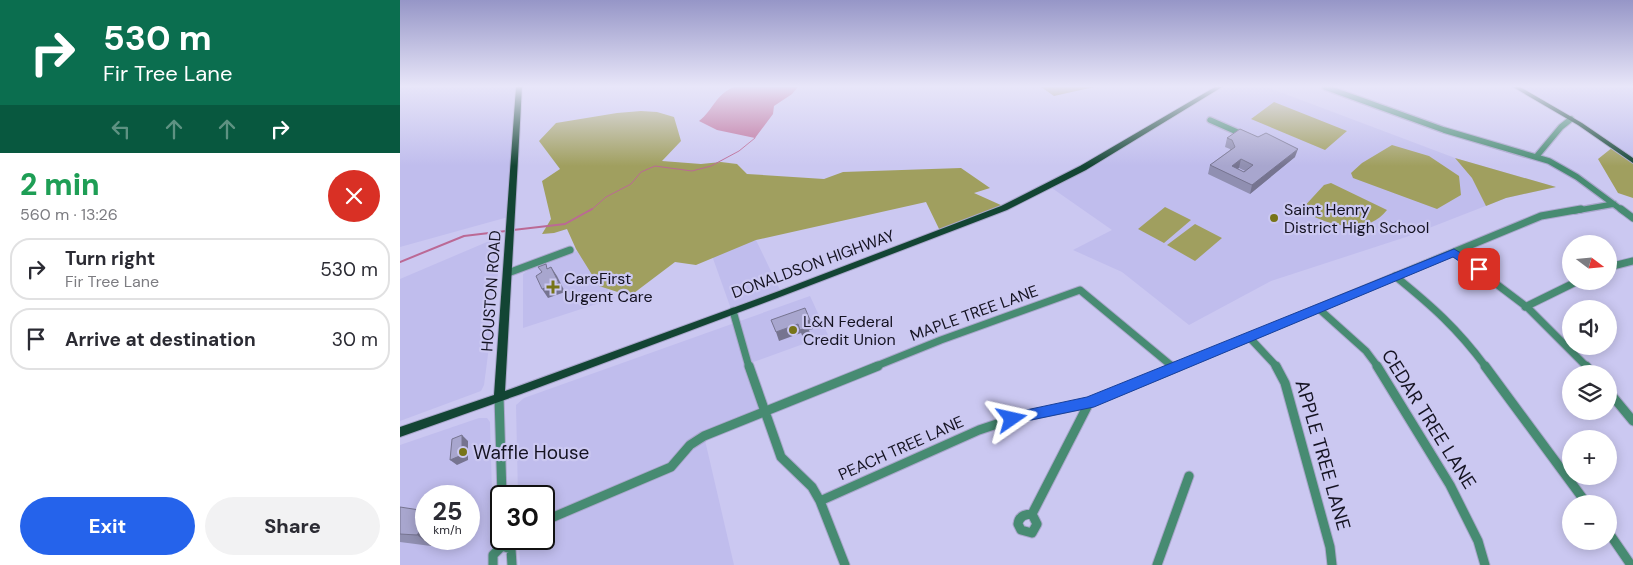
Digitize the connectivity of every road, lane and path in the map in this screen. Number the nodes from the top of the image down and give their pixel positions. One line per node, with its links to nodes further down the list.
1 (517, 113): 16 (main road, HOUSTON ROAD)
2 (1174, 113): 21 (main road, DONALDSON HIGHWAY)
3 (1398, 113): 8 (street)
4 (1561, 113): 5 (main road)
5 (1571, 119): 8 (street); 9 (main road)
6 (1210, 120): 7 (street)
7 (1249, 137)
8 (1536, 157): 10 (street)
9 (1633, 161)
10 (1614, 204): 11 (street); 13 (street, PEACH TREE LANE)
11 (1633, 218)
12 (570, 250): 16 (street)
13 (1454, 252): 17 (street, PEACH TREE LANE); 19 (street)
14 (1633, 262): 15 (street)
15 (1618, 265)
16 (508, 274): 25 (main road, HOUSTON ROAD)
17 (1395, 276): 20 (street, PEACH TREE LANE); 33 (street)
18 (1562, 289): 19 (street)
19 (1525, 307): 23 (street)
20 (1318, 308): 22 (street, PEACH TREE LANE); 45 (street, CEDAR TREE LANE)
21 (733, 311): 25 (main road, DONALDSON HIGHWAY); 28 (street)
22 (1249, 337): 24 (street, PEACH TREE LANE); 44 (street, APPLE TREE LANE)
23 (1585, 365)
24 (1174, 368): 27 (street, PEACH TREE LANE); 28 (street, MAPLE TREE LANE)
25 (498, 397): 30 (main road, DONALDSON HIGHWAY); 32 (street, HOUSTON ROAD)
26 (1617, 401): 29 (street)
27 (1089, 403): 34 (street, PEACH TREE LANE); 35 (street)
28 (765, 410): 34 (street); 36 (street)
29 (1633, 420)
30 (400, 432)
31 (1189, 476): 43 (street)
32 (502, 485)
33 (1580, 495)
34 (820, 501): 42 (street)
35 (1032, 514)
36 (555, 515)
37 (1617, 545): 46 (street)
38 (497, 550): 40 (street)
39 (511, 550): 41 (street)
40 (493, 565)
41 (512, 565)
42 (845, 565)
43 (1157, 565)
44 (1332, 565)
45 (1485, 565)
46 (1631, 565)

